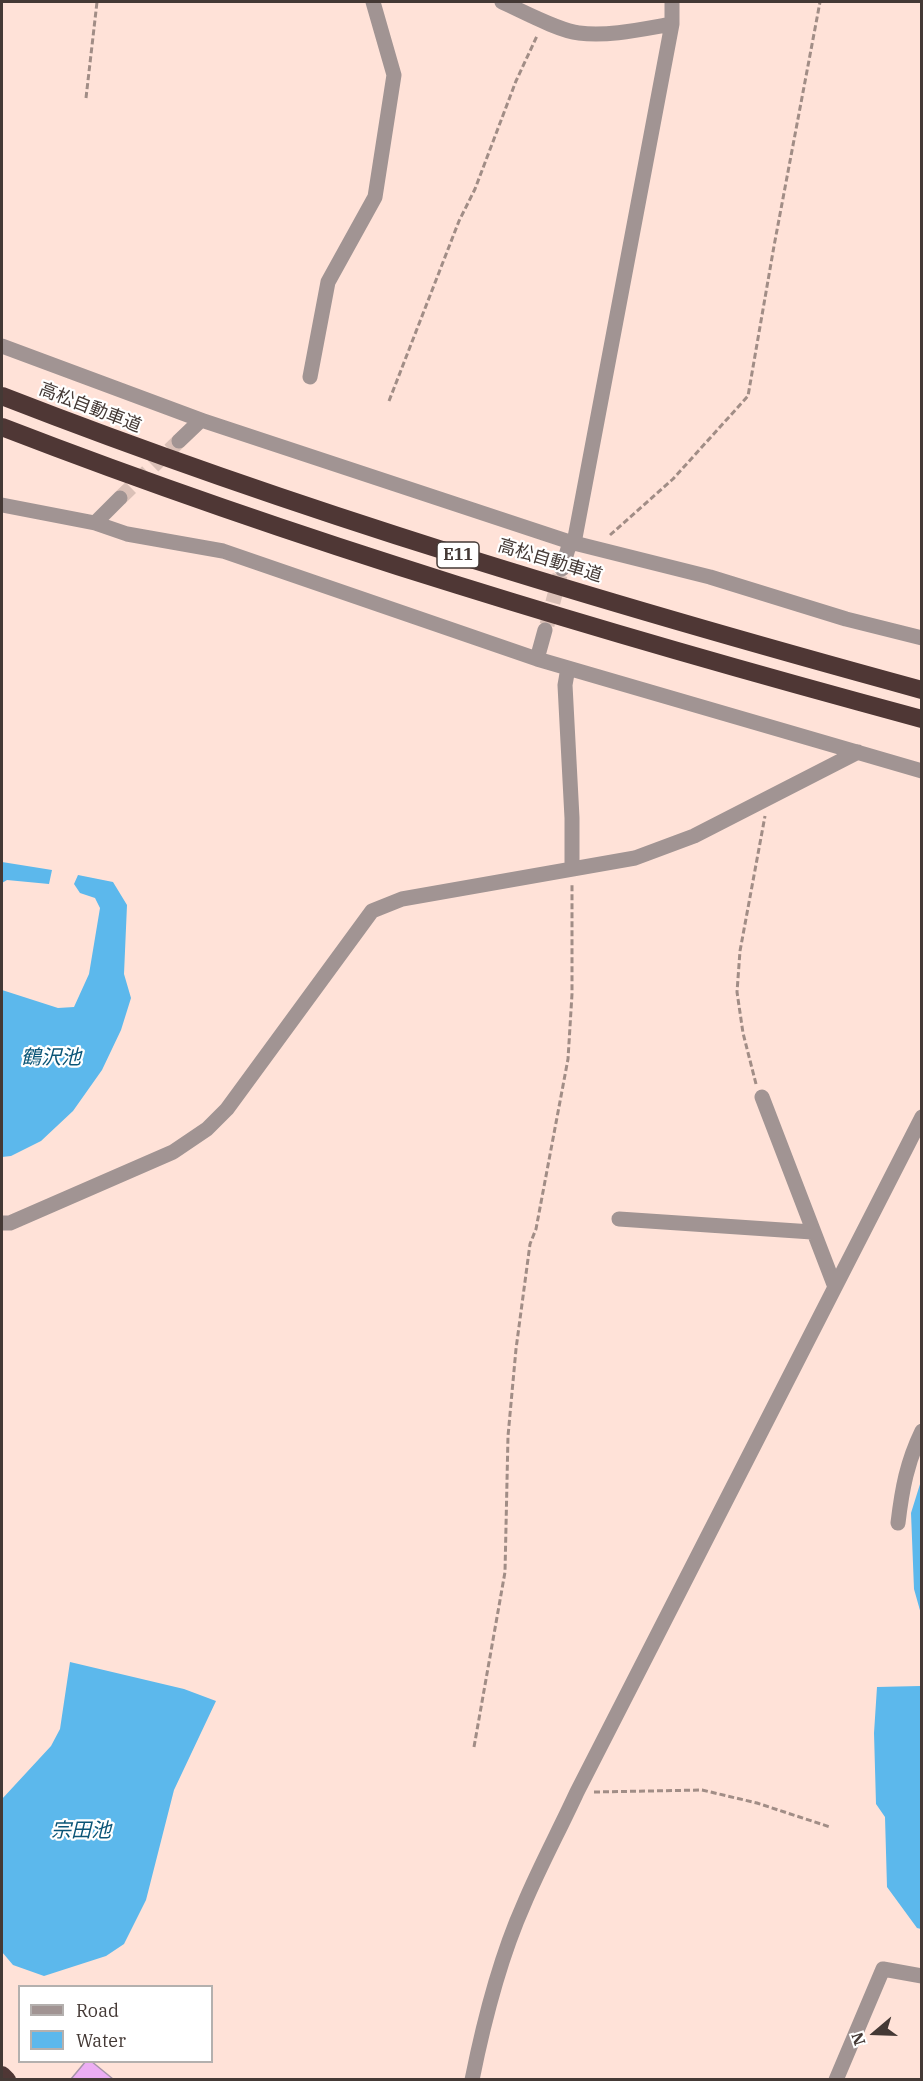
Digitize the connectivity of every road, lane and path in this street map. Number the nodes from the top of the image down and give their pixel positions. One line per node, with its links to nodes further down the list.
1 (97, 2): 8 (path)
2 (373, 2): 10 (street)
3 (502, 2): 6 (street)
4 (672, 2): 7 (street)
5 (820, 2): 20 (path)
6 (544, 21): 7 (street); 12 (path)
7 (672, 24): 19 (street)
8 (86, 98)
9 (2, 346): 13 (street)
10 (310, 377)
11 (2, 396): 26 (highway, 高松自動車道 / E11)
12 (389, 401)
13 (201, 420): 15 (street); 19 (street)
14 (2, 427): 27 (highway, E11)
15 (179, 441)
16 (120, 498): 18 (street)
17 (2, 505): 18 (street)
18 (95, 523): 24 (street)
19 (572, 543): 20 (street); 21 (street)
20 (601, 550): 23 (street)
21 (562, 569)
22 (545, 630): 24 (street)
23 (921, 638)
24 (537, 659): 25 (street)
25 (568, 668): 28 (street); 31 (street)
26 (921, 690)
27 (921, 719)
28 (858, 752): 29 (street); 30 (street)
29 (921, 771)
30 (768, 800): 31 (street); 32 (path)
31 (572, 869): 35 (street); 40 (path)
32 (762, 1097): 36 (street)
33 (920, 1125): 37 (street)
34 (619, 1219): 36 (street)
35 (2, 1223)
36 (812, 1232): 37 (street)
37 (835, 1287): 41 (street)
38 (921, 1431): 39 (street)
39 (898, 1523)
40 (474, 1747)
41 (577, 1792): 42 (path); 46 (street)
42 (830, 1827)
43 (921, 1976): 47 (street)
44 (2, 2075): 45 (highway)
45 (7, 2079)
46 (472, 2079)
47 (836, 2079)

